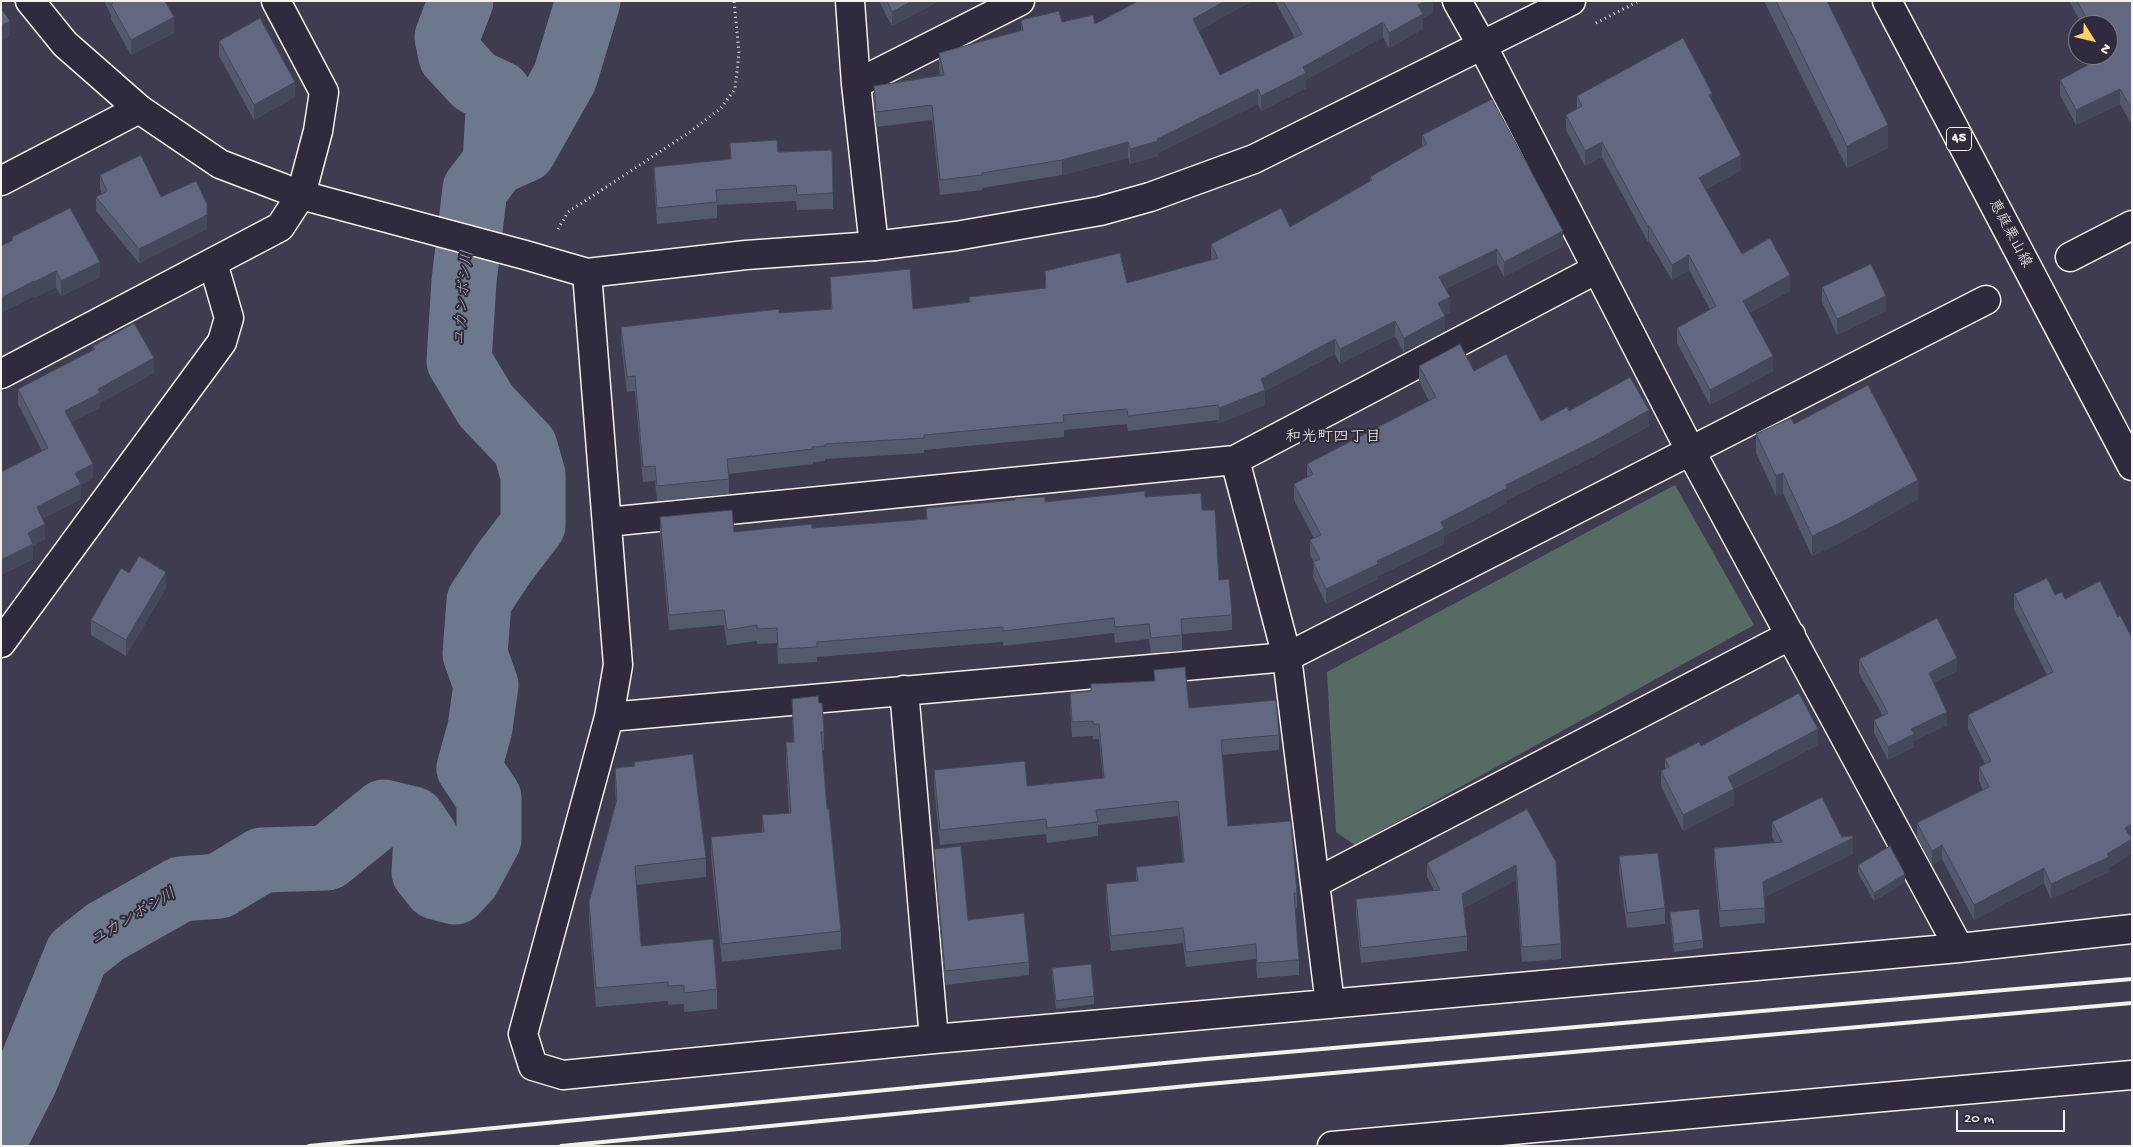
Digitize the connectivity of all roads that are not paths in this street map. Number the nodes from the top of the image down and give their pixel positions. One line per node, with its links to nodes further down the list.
1 (30, 1): 10 (street)
2 (276, 1): 12 (street)
3 (850, 1): 9 (street)
4 (1020, 1): 9 (street)
5 (1457, 1): 8 (street)
6 (1571, 1): 8 (street)
7 (1887, 1): 23 (street, 恵庭栗山線 / 45)
8 (1483, 46): 14 (street); 17 (street)
9 (856, 84): 14 (street)
10 (139, 109): 11 (street); 12 (street)
11 (1, 180)
12 (301, 195): 16 (street); 18 (street)
13 (2132, 225): 15 (street)
14 (874, 246): 18 (street)
15 (2070, 257)
16 (213, 263): 20 (street); 26 (street)
17 (1597, 270): 21 (street); 22 (street)
18 (587, 273): 24 (street)
19 (1986, 300): 21 (street)
20 (1, 374)
21 (1690, 450): 25 (street); 27 (street)
22 (1235, 460): 24 (street); 27 (street)
23 (2132, 466)
24 (607, 522): 29 (street)
25 (1791, 635): 30 (street); 32 (street)
26 (1, 643)
27 (1287, 657): 28 (street); 30 (street)
28 (904, 690): 29 (street); 34 (street)
29 (609, 717): 34 (street)
30 (1315, 883): 33 (street)
31 (2132, 929): 32 (street)
32 (1959, 948): 33 (street)
33 (1330, 1004): 34 (street)
34 (934, 1040)
35 (2132, 1075): 36 (street)
36 (1332, 1146)

